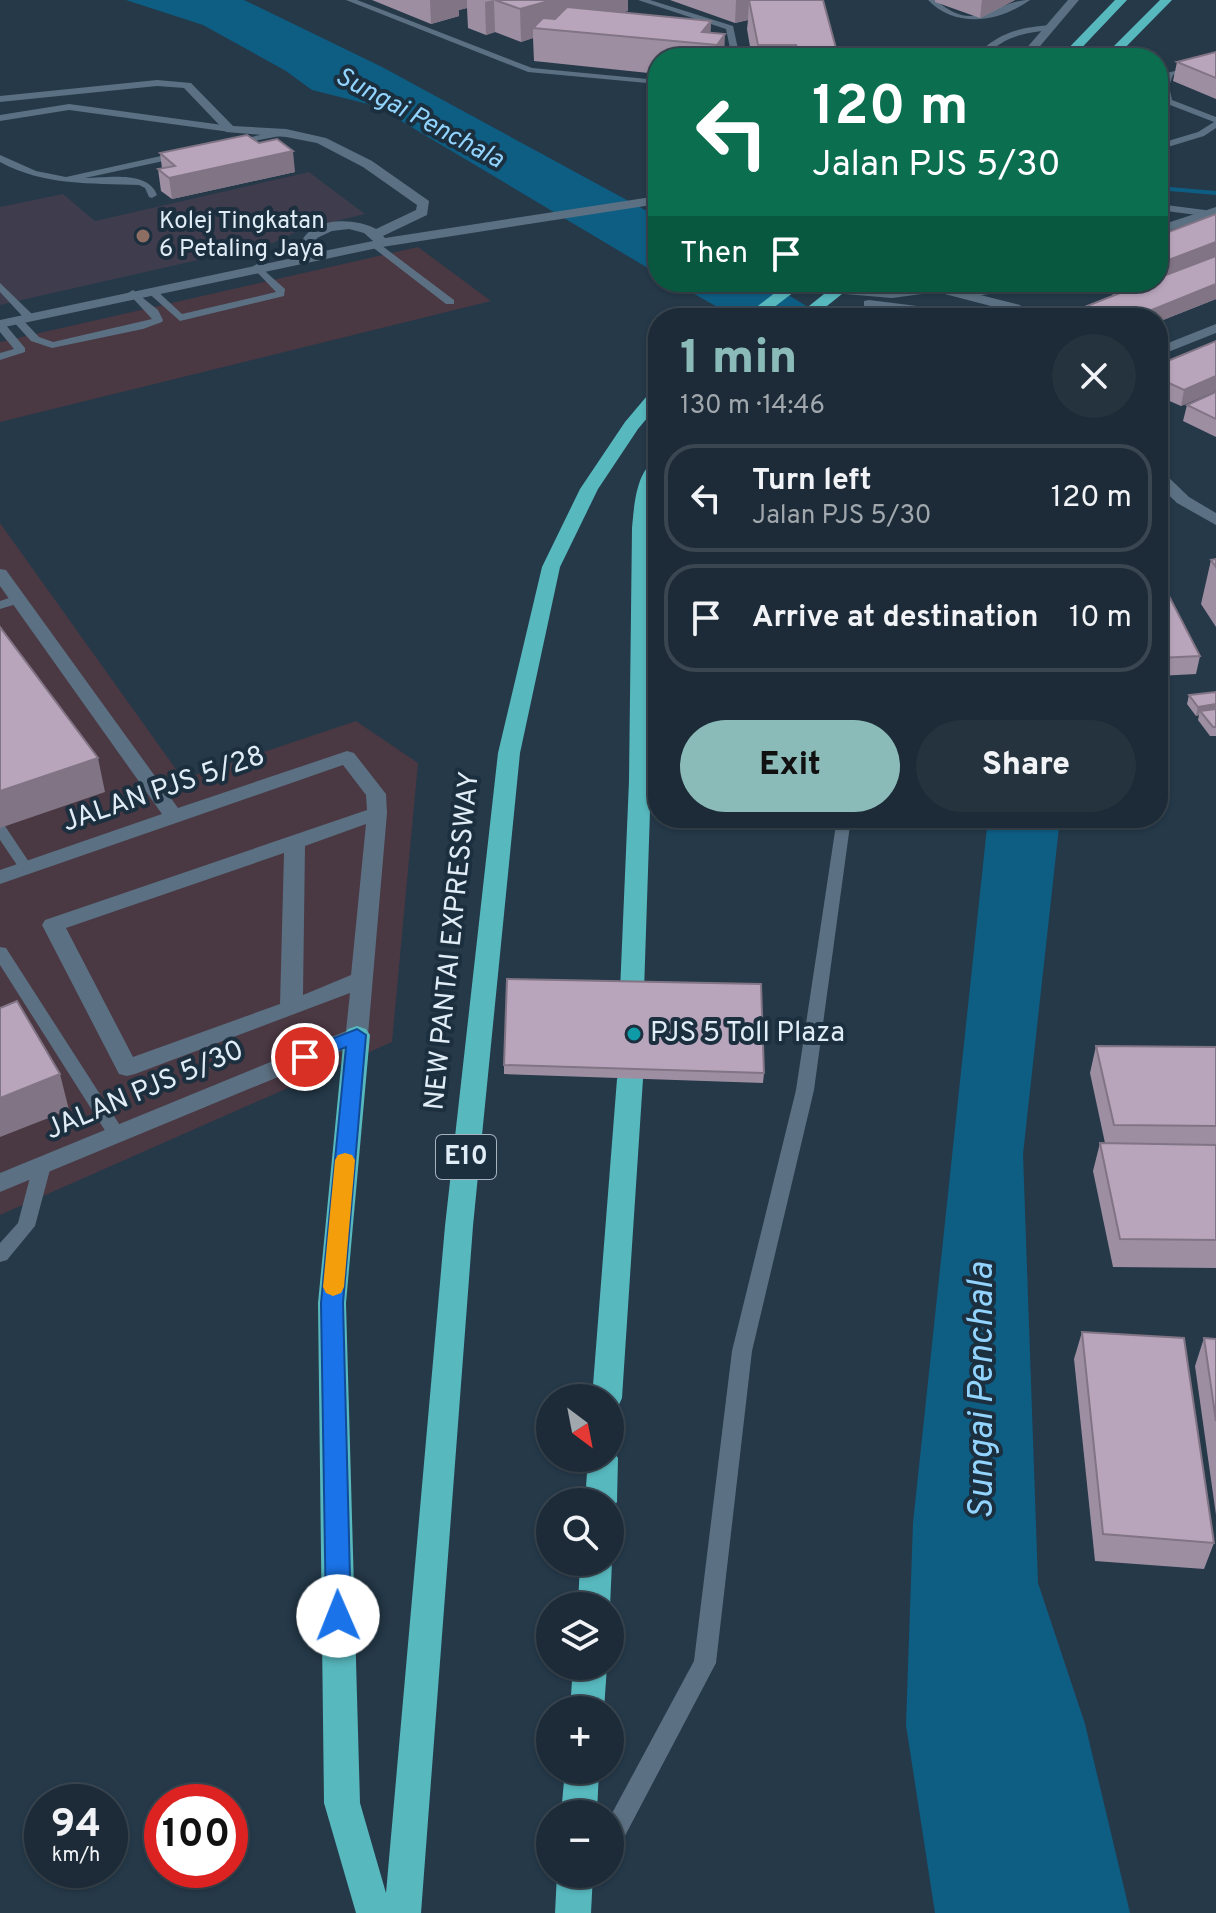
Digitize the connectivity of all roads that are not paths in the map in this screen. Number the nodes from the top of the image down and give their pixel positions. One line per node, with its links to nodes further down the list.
1 (350, 0): 17 (lane)
2 (642, 0): 10 (lane)
3 (932, 0): 4 (lane)
4 (1026, 0)
5 (1074, 0): 9 (street)
6 (1177, 0): 8 (highway)
7 (1119, 1): 13 (highway)
8 (1163, 3): 14 (highway)
9 (1050, 27): 11 (lane); 12 (street)
10 (734, 48)
11 (988, 48)
12 (1032, 48)
13 (1074, 48)
14 (1118, 48)
15 (1216, 64): 16 (lane)
16 (1168, 78)
17 (648, 81)
18 (0, 99): 22 (street)
19 (1168, 101): 21 (lane)
20 (0, 118): 22 (lane)
21 (1216, 122): 25 (lane)
22 (230, 129): 23 (street)
23 (282, 133): 24 (lane); 34 (street)
24 (226, 144)
25 (1168, 144)
26 (188, 153): 28 (lane)
27 (0, 158): 28 (lane)
28 (63, 180): 29 (lane)
29 (152, 195)
30 (648, 201): 34 (street)
31 (1168, 208): 32 (lane)
32 (1210, 212): 33 (street)
33 (1168, 227)
34 (378, 240): 35 (street); 35 (street); 47 (lane)
35 (314, 256): 36 (street)
36 (257, 267): 37 (street); 37 (lane)
37 (150, 290): 46 (street)
38 (2, 291): 53 (lane)
39 (785, 292): 48 (highway)
40 (836, 292): 49 (highway)
41 (841, 292): 50 (street)
42 (857, 292): 43 (street)
43 (888, 292)
44 (954, 292): 51 (street)
45 (957, 292): 52 (street)
46 (133, 293): 53 (street); 53 (lane)
47 (450, 302)
48 (764, 308)
49 (815, 308)
50 (905, 308)
51 (942, 308)
52 (998, 308)
53 (23, 319): 54 (street)
54 (0, 324): 57 (lane)
55 (1216, 328): 56 (street)
56 (1168, 348)
57 (0, 357)
58 (648, 406): 89 (highway, NEW PANTAI EXPRESSWAY / E10)
59 (1168, 486): 62 (street)
60 (648, 487): 61 (highway)
61 (648, 518)
62 (1216, 520)
63 (648, 555): 75 (highway)
64 (0, 574): 65 (street)
65 (9, 602): 67 (street)
66 (377, 813): 67 (street, JALAN PJS 5/28); 70 (street); 74 (street)
67 (174, 817): 71 (street, JALAN PJS 5/28)
68 (843, 828): 84 (lane)
69 (0, 829): 71 (lane)
70 (295, 842): 76 (street); 76 (street)
71 (26, 868): 72 (street, JALAN PJS 5/28)
72 (0, 877)
73 (0, 952): 79 (lane)
74 (361, 980): 76 (street); 77 (street)
75 (632, 991)
76 (291, 1008)
77 (357, 1035): 79 (street, JALAN PJS 5/30); 88 (highway)
78 (630, 1079): 83 (highway)
79 (117, 1135): 80 (street, JALAN PJS 5/30)
80 (42, 1166): 81 (street, JALAN PJS 5/30); 82 (lane)
81 (0, 1183)
82 (0, 1255)
83 (608, 1384)
84 (624, 1815)
85 (574, 1888): 87 (highway)
86 (585, 1888): 87 (lane)
87 (573, 1912)
88 (374, 1913)
89 (403, 1913)

